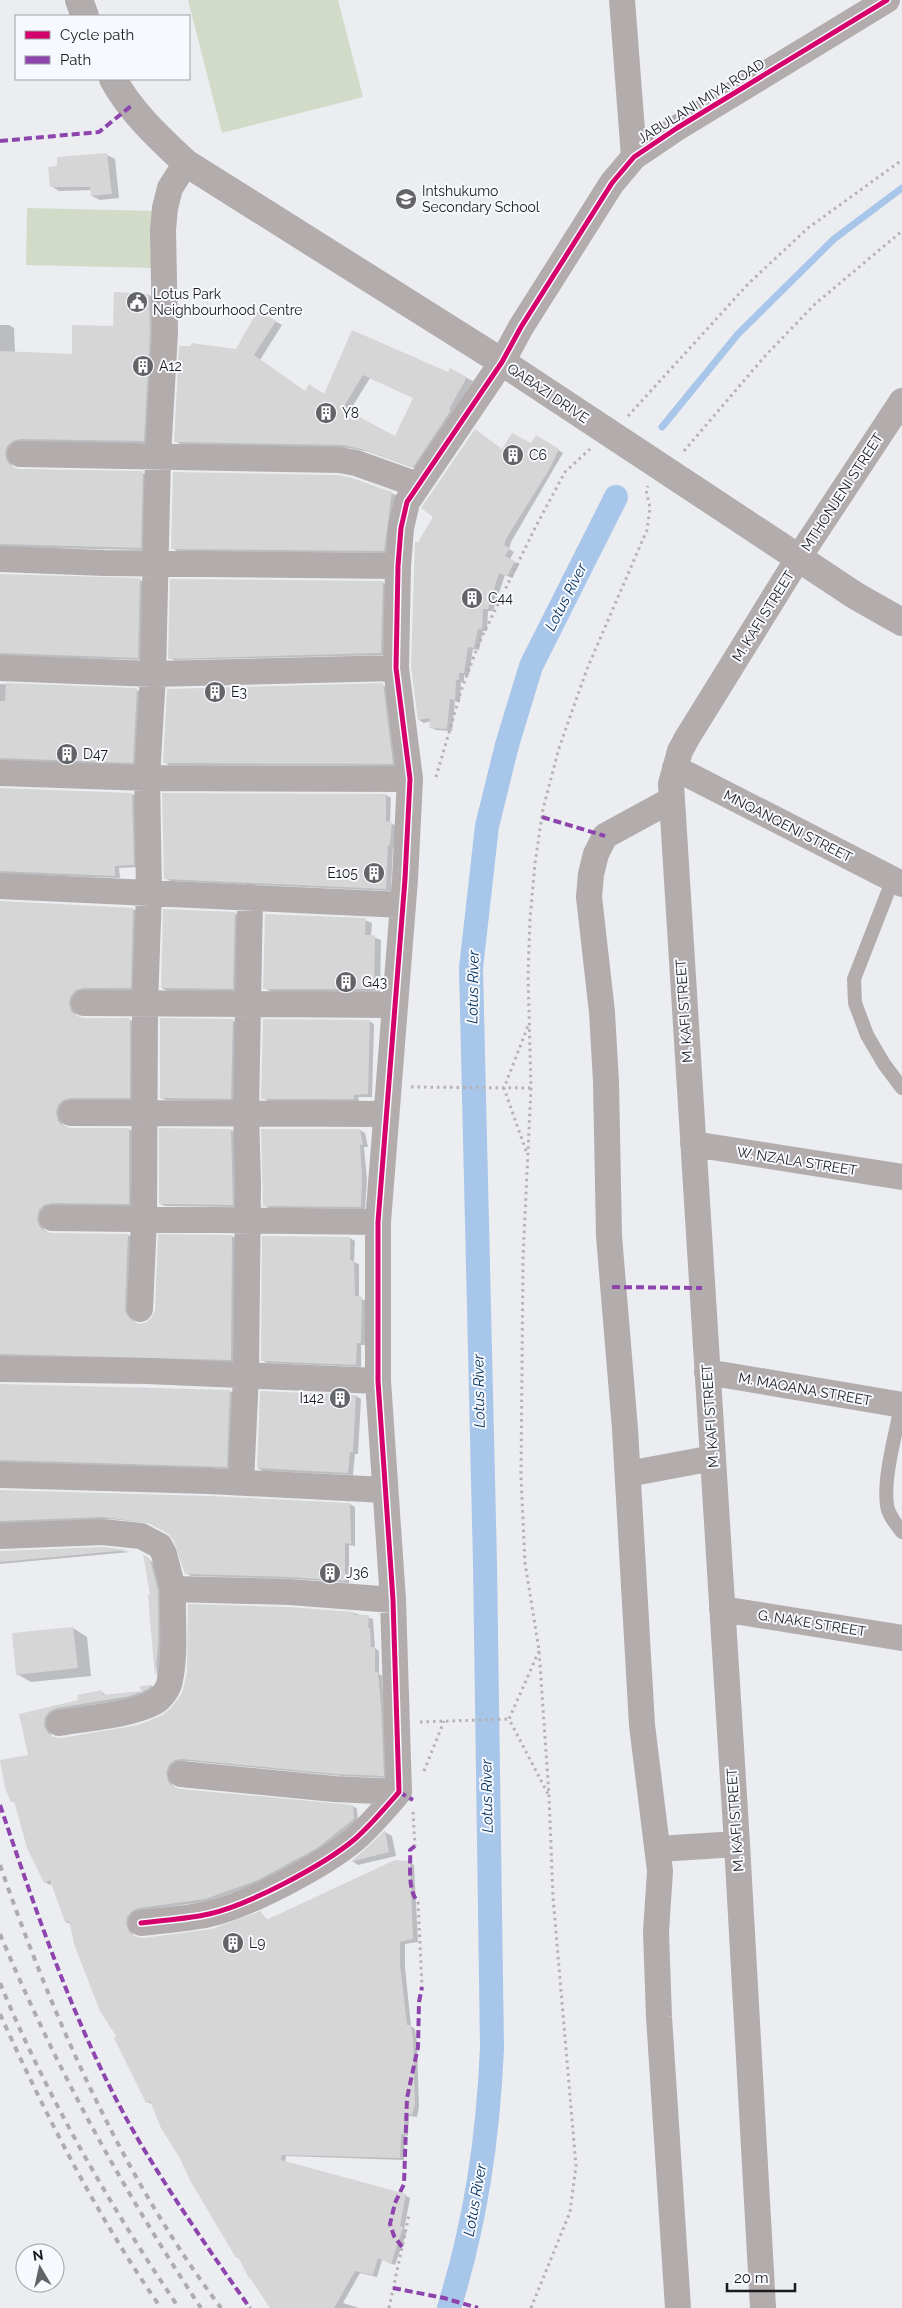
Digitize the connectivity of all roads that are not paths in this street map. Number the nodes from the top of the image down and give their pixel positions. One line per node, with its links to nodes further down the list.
1 (79, 0): 4 (street)
2 (622, 0): 6 (street)
3 (888, 0): 6 (street, JABULANI MIYA ROAD)
4 (85, 15)
5 (114, 80): 7 (street, QABAZI DRIVE)
6 (634, 157): 8 (street, JABULANI MIYA ROAD)
7 (186, 163): 8 (street, QABAZI DRIVE); 11 (street)
8 (502, 362): 12 (street, JABULANI MIYA ROAD); 13 (street, QABAZI DRIVE)
9 (902, 401): 13 (street, MTHONJENI STREET)
10 (20, 454): 11 (street)
11 (158, 456): 12 (street); 15 (street)
12 (418, 485): 16 (street, JABULANI MIYA ROAD)
13 (799, 558): 17 (street, QABAZI DRIVE); 21 (street, M. KAFI STREET)
14 (0, 559): 15 (street)
15 (154, 562): 16 (street); 20 (street)
16 (398, 566): 19 (street, JABULANI MIYA ROAD)
17 (902, 622)
18 (0, 668): 20 (street)
19 (396, 668): 20 (street); 24 (street, JABULANI MIYA ROAD)
20 (153, 674): 23 (street)
21 (675, 768): 25 (street, M. KAFI STREET); 26 (street, MNQANQENI STREET)
22 (0, 773): 23 (street)
23 (147, 778): 24 (street); 28 (street)
24 (422, 782): 30 (street, JABULANI MIYA ROAD)
25 (671, 800): 40 (street, M. KAFI STREET); 53 (street)
26 (897, 881): 35 (lane)
27 (0, 886): 28 (street)
28 (149, 892): 29 (street); 32 (street)
29 (250, 897): 30 (street); 33 (street)
30 (403, 905): 34 (street, JABULANI MIYA ROAD)
31 (84, 1003): 32 (street)
32 (145, 1004): 33 (street); 36 (street)
33 (249, 1005): 34 (street); 38 (street)
34 (394, 1005): 39 (street, JABULANI MIYA ROAD)
35 (902, 1088)
36 (144, 1112): 37 (street); 38 (street); 43 (street)
37 (71, 1113)
38 (246, 1113): 39 (street); 44 (street)
39 (386, 1114): 45 (street, JABULANI MIYA ROAD)
40 (693, 1144): 41 (street, W. NZALA STREET); 48 (street, M. KAFI STREET)
41 (902, 1177)
42 (52, 1218): 43 (street)
43 (144, 1219): 44 (street); 46 (street)
44 (248, 1219): 45 (street); 49 (street)
45 (378, 1222): 50 (street, JABULANI MIYA ROAD)
46 (140, 1309)
47 (0, 1369): 49 (street)
48 (708, 1372): 51 (street, M. MAQANA STREET); 52 (street, M. KAFI STREET)
49 (246, 1375): 50 (street); 55 (street)
50 (378, 1381): 56 (street, JABULANI MIYA ROAD)
51 (902, 1405): 57 (lane)
52 (713, 1458): 53 (street); 61 (street, M. KAFI STREET)
53 (628, 1474): 67 (street)
54 (0, 1475): 55 (street)
55 (241, 1482): 56 (street)
56 (385, 1490): 60 (street, JABULANI MIYA ROAD)
57 (902, 1532)
58 (0, 1536): 59 (street)
59 (173, 1589): 60 (street); 63 (street)
60 (393, 1600): 65 (street, JABULANI MIYA ROAD)
61 (722, 1609): 62 (street, G. NAKE STREET); 66 (street, M. KAFI STREET)
62 (902, 1638)
63 (58, 1723)
64 (181, 1774): 65 (street)
65 (399, 1792): 68 (street)
66 (737, 1844): 67 (street); 70 (street, M. KAFI STREET)
67 (658, 1848): 69 (street)
68 (141, 1923)
69 (678, 2308)
70 (763, 2308)

